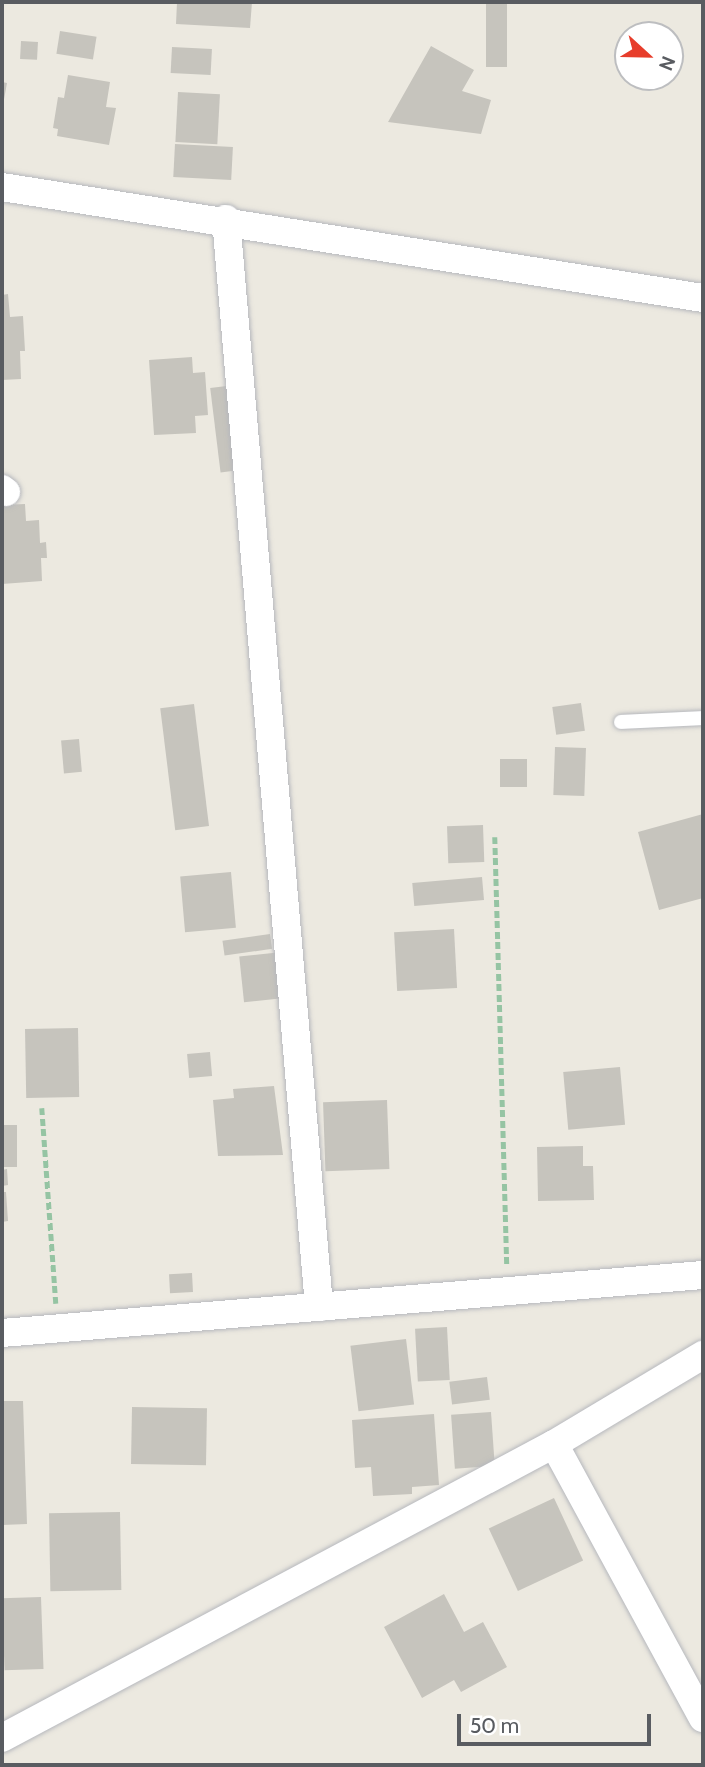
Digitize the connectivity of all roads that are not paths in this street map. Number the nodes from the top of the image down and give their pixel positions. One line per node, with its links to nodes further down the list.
1 (2, 187): 2 (street)
2 (226, 219): 3 (street); 7 (street)
3 (703, 298)
4 (703, 718): 5 (lane)
5 (621, 722)
6 (703, 1275): 7 (street)
7 (319, 1307): 8 (street)
8 (2, 1333)
9 (703, 1355): 10 (street)
10 (554, 1444): 11 (street); 12 (street)
11 (703, 1718)
12 (2, 1738)

